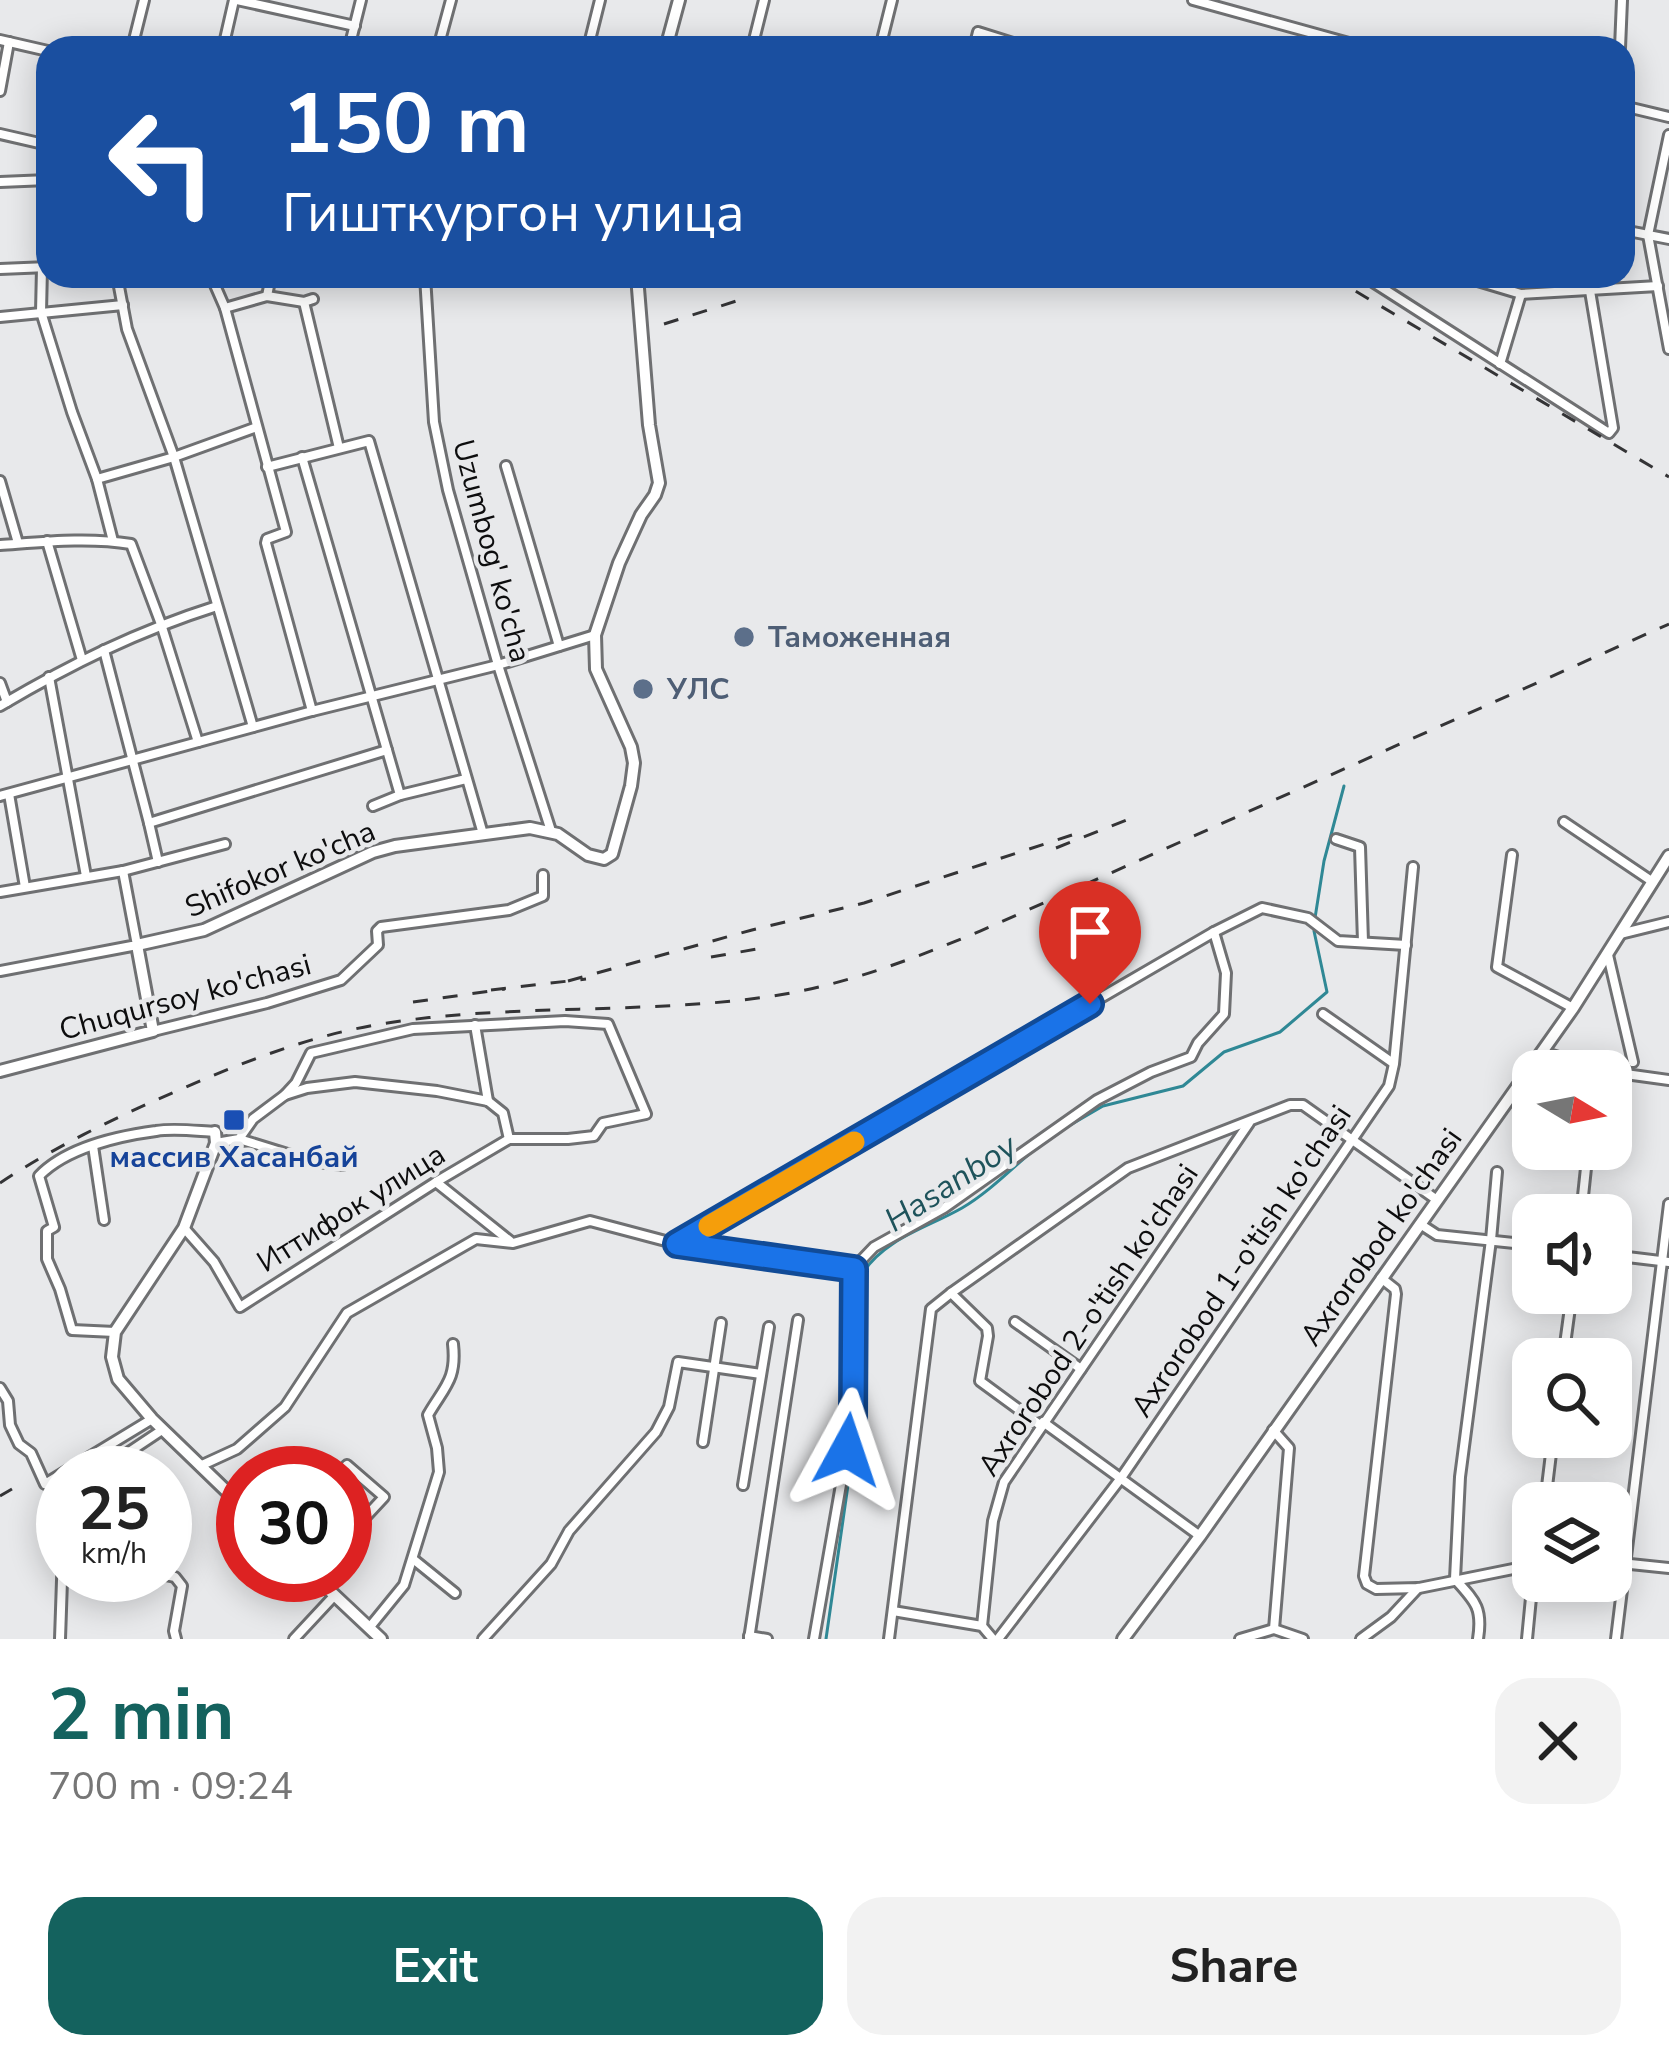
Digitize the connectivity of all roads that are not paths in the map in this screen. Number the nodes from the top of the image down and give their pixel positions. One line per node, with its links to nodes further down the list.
1 (144, 0): 13 (street)
2 (236, 0): 11 (street); 14 (street)
3 (361, 0): 12 (street)
4 (451, 0): 16 (street)
5 (600, 0): 17 (street)
6 (679, 0): 18 (street)
7 (764, 0): 19 (street)
8 (892, 0): 20 (street)
9 (1193, 0): 21 (street)
10 (1622, 0): 22 (street)
11 (269, 3): 12 (street)
12 (355, 26): 15 (street)
13 (135, 36)
14 (226, 36)
15 (353, 36)
16 (441, 36)
17 (591, 36)
18 (669, 36)
19 (755, 36)
20 (883, 36)
21 (1324, 36)
22 (1620, 36)
23 (5, 41): 24 (street); 25 (street)
24 (36, 48)
25 (0, 91)
26 (1635, 109): 27 (street)
27 (1669, 117)
28 (0, 134): 30 (street)
29 (1669, 135): 34 (street)
30 (36, 142)
31 (36, 180): 32 (street)
32 (0, 182)
33 (1635, 232): 34 (street)
34 (1648, 235): 35 (street); 38 (street)
35 (1669, 239)
36 (36, 268): 37 (street)
37 (0, 269)
38 (1658, 286): 48 (street); 56 (street)
39 (43, 288): 54 (street)
40 (119, 288): 52 (street)
41 (217, 288): 53 (street)
42 (269, 288): 51 (street)
43 (425, 288): 76 (street, Uzumbog' ko'cha)
44 (638, 288): 72 (street)
45 (1382, 288): 57 (street)
46 (1501, 288): 50 (street)
47 (1631, 288): 49 (street)
48 (1635, 288)
49 (1590, 291): 50 (street); 57 (street)
50 (1521, 294): 57 (street)
51 (267, 296): 53 (street); 59 (street)
52 (123, 305): 54 (street); 60 (street)
53 (226, 308): 58 (street)
54 (41, 311): 55 (street); 64 (street)
55 (0, 317)
56 (1669, 349)
57 (1500, 364)
58 (257, 428): 60 (street); 63 (street)
59 (339, 448): 61 (street); 78 (street)
60 (174, 457): 64 (street); 70 (street)
61 (302, 457): 63 (street); 80 (street)
62 (506, 466): 73 (street)
63 (267, 467): 82 (street)
64 (97, 478): 67 (street)
65 (0, 481): 68 (street)
66 (47, 541): 67 (street); 68 (street); 75 (street)
67 (113, 541): 71 (street)
68 (19, 543): 69 (street)
69 (0, 545)
70 (217, 606): 71 (street); 83 (street)
71 (161, 624): 74 (street); 84 (street)
72 (595, 635): 73 (street); 94 (street)
73 (560, 646): 76 (street)
74 (104, 650): 75 (street); 86 (street)
75 (82, 660): 77 (street)
76 (498, 665): 78 (street); 94 (street, Uzumbog' ko'cha)
77 (49, 677): 81 (street); 87 (street)
78 (437, 680): 80 (street); 88 (street)
79 (0, 683): 81 (street)
80 (374, 697): 82 (street); 85 (street)
81 (3, 704)
82 (312, 711): 83 (street)
83 (254, 727): 84 (street)
84 (198, 742): 86 (street)
85 (387, 750): 90 (street); 93 (street)
86 (134, 761): 87 (street); 93 (street)
87 (67, 778): 89 (street); 104 (street)
88 (466, 779): 90 (street); 95 (street)
89 (5, 795): 106 (street)
90 (400, 795): 91 (street)
91 (373, 806)
92 (1564, 822): 105 (street)
93 (149, 823): 100 (street)
94 (551, 831): 95 (street, Shifokor ko'cha)
95 (484, 836): 112 (street, Shifokor ko'cha)
96 (1336, 839): 111 (street)
97 (225, 844): 100 (street)
98 (1512, 855): 116 (street)
99 (1669, 858): 105 (street, Axrorobod ko'chasi)
100 (158, 862): 102 (street)
101 (1413, 867): 113 (street, Axrorobod 1-o'tish ko'chasi)
102 (123, 871): 104 (street); 112 (street)
103 (544, 875): 119 (street, Chuqursoy ko'chasi)
104 (86, 876): 106 (street)
105 (1653, 882): 110 (street, Axrorobod ko'chasi)
106 (25, 887): 107 (street)
107 (0, 892)
108 (1669, 922): 110 (street)
109 (1214, 932): 111 (street); 146 (street); 149 (street)
110 (1620, 934): 114 (street, Axrorobod ko'chasi)
111 (1363, 942): 113 (street)
112 (137, 945): 115 (street); 119 (street)
113 (1406, 945): 122 (street, Axrorobod 1-o'tish ko'chasi)
114 (1608, 953): 116 (street, Axrorobod ko'chasi); 121 (street)
115 (0, 970)
116 (1573, 1008): 120 (street, Axrorobod ko'chasi)
117 (1323, 1014): 122 (street)
118 (475, 1025): 127 (street, Иттифок улица); 128 (street); 132 (street, Иттифок улица)
119 (153, 1031): 123 (street, Chuqursoy ko'chasi)
120 (1542, 1050)
121 (1633, 1062)
122 (1394, 1064): 133 (street, Axrorobod 1-o'tish ko'chasi)
123 (0, 1071)
124 (1632, 1075): 125 (street)
125 (1669, 1080)
126 (1512, 1092): 138 (street, Axrorobod ko'chasi)
127 (285, 1094): 128 (street, Иттифок улица); 131 (street, Иттифок улица)
128 (488, 1101): 132 (street)
129 (1250, 1122): 133 (street); 151 (street); 159 (street, Axrorobod 2-o'tish ko'chasi)
130 (216, 1137): 131 (street); 134 (street); 142 (street)
131 (239, 1139): 135 (street)
132 (509, 1139): 137 (street, Иттифок улица)
133 (1352, 1142): 138 (street); 169 (street, Axrorobod 1-o'tish ko'chasi)
134 (93, 1146): 140 (street); 156 (street)
135 (343, 1165)
136 (1498, 1172): 143 (street)
137 (436, 1181): 142 (street, Иттифок улица); 145 (street)
138 (1437, 1200): 141 (street, Axrorobod ko'chasi)
139 (1669, 1204): 148 (street)
140 (104, 1220)
141 (1420, 1224): 143 (street); 150 (street, Axrorobod ko'chasi)
142 (184, 1228): 156 (street)
143 (1491, 1240): 144 (street); 180 (street)
144 (1512, 1242)
145 (513, 1243): 146 (street); 168 (street)
146 (677, 1244): 149 (street)
147 (1632, 1257): 148 (street)
148 (1666, 1261): 173 (street)
149 (854, 1269): 200 (street)
150 (1381, 1277): 165 (street, Axrorobod ko'chasi); 181 (street)
151 (951, 1293): 163 (street); 189 (street)
152 (798, 1320): 193 (street)
153 (1015, 1322): 159 (street)
154 (721, 1323): 158 (street)
155 (769, 1327): 160 (street)
156 (115, 1332): 162 (street)
157 (453, 1344): 176 (street)
158 (715, 1367): 160 (street); 166 (street); 198 (street)
159 (1081, 1369): 163 (street, Axrorobod 2-o'tish ko'chasi)
160 (761, 1374): 171 (street)
161 (0, 1388): 162 (street)
162 (152, 1419): 164 (street)
163 (1041, 1423): 169 (street); 190 (street, Axrorobod 2-o'tish ko'chasi)
164 (162, 1430): 167 (street); 168 (street)
165 (1273, 1430): 175 (street, Axrorobod ko'chasi); 192 (street)
166 (703, 1442)
167 (137, 1446)
168 (200, 1466): 170 (street)
169 (1121, 1478): 175 (street); 202 (street, Axrorobod 1-o'tish ko'chasi)
170 (216, 1481)
171 (743, 1485)
172 (372, 1487): 174 (street)
173 (1632, 1505)
174 (372, 1511)
175 (1200, 1536): 203 (street, Axrorobod ko'chasi)
176 (412, 1559): 182 (street); 191 (street)
177 (1632, 1564): 178 (street)
178 (1669, 1568)
179 (1512, 1569): 180 (street)
180 (1455, 1579): 181 (street); 207 (street)
181 (1419, 1588): 206 (street)
182 (455, 1593)
183 (61, 1602): 194 (street)
184 (179, 1602): 195 (street)
185 (328, 1602): 196 (street)
186 (341, 1602): 191 (street)
187 (1531, 1602): 208 (street)
188 (1620, 1602): 209 (street)
189 (893, 1611): 190 (street); 201 (street)
190 (982, 1626): 202 (street)
191 (369, 1628): 197 (street)
192 (1274, 1629): 204 (street); 205 (street)
193 (749, 1637): 199 (street)
194 (60, 1639)
195 (176, 1639)
196 (294, 1639)
197 (381, 1639)
198 (483, 1639)
199 (767, 1639)
200 (814, 1639)
201 (889, 1639)
202 (995, 1639)
203 (1124, 1639)
204 (1240, 1639)
205 (1303, 1639)
206 (1361, 1639)
207 (1478, 1639)
208 (1527, 1639)
209 (1616, 1639)

